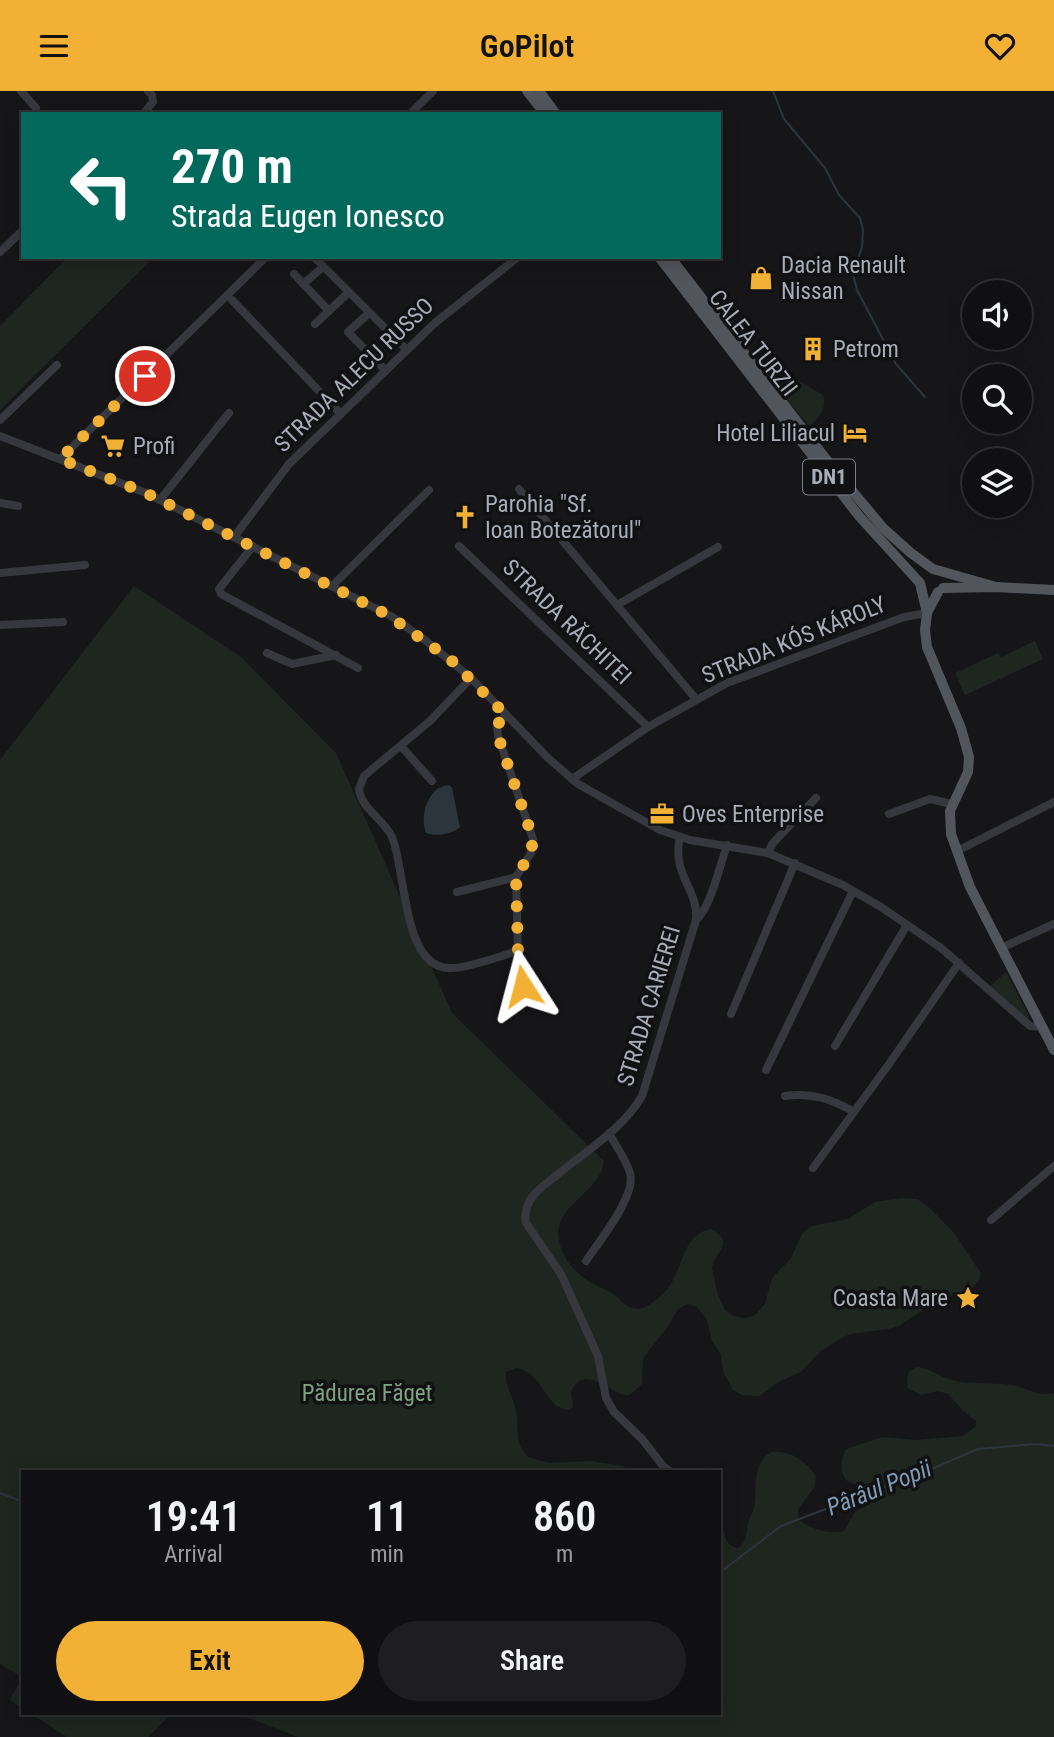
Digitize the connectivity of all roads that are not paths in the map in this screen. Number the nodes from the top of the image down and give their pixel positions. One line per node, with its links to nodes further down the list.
1 (21, 91): 6 (street)
2 (433, 91): 8 (street)
3 (527, 91): 9 (main road)
4 (539, 91): 10 (main road)
5 (150, 93): 7 (street)
6 (36, 108)
7 (145, 112)
8 (413, 112)
9 (543, 112)
10 (555, 112)
11 (21, 232): 12 (street)
12 (0, 252)
13 (264, 259): 33 (street)
14 (316, 259): 18 (street)
15 (514, 259): 26 (street, STRADA ALECU RUSSO)
16 (661, 259): 47 (main road, CALEA TURZII / DN1)
17 (672, 259): 44 (main road, CALEA TURZII / DN1)
18 (323, 267): 20 (street); 21 (street)
19 (294, 274): 20 (street)
20 (303, 284): 23 (street)
21 (348, 293): 23 (street); 24 (street)
22 (232, 300): 30 (street)
23 (329, 311): 25 (street)
24 (369, 313): 26 (street); 28 (street)
25 (315, 324)
26 (407, 350): 28 (street, STRADA ALECU RUSSO)
27 (57, 365): 31 (street)
28 (385, 370): 30 (street, STRADA ALECU RUSSO)
29 (229, 412): 36 (street)
30 (341, 414): 39 (street, STRADA ALECU RUSSO)
31 (0, 420)
32 (0, 436): 33 (street)
33 (60, 459): 36 (street)
34 (519, 489): 51 (street)
35 (429, 490): 46 (street)
36 (159, 500): 39 (street)
37 (0, 503): 38 (street)
38 (18, 506)
39 (234, 537): 40 (street)
40 (253, 546): 46 (street); 56 (street)
41 (459, 546): 61 (street, STRADA RĂCHITEI)
42 (718, 547): 51 (street)
43 (85, 565): 45 (street)
44 (936, 569): 47 (main road); 48 (main road, CALEA TURZII / DN1); 49 (main road)
45 (0, 573)
46 (332, 586): 58 (street)
47 (921, 586): 49 (main road, CALEA TURZII / DN1); 52 (main road)
48 (996, 587): 49 (main road, CALEA TURZII / DN1); 50 (main road, CALEA TURZII / DN1)
49 (940, 590): 52 (main road)
50 (1054, 590)
51 (617, 605): 59 (street)
52 (927, 613): 59 (street, STRADA KÓS KÁROLY); 67 (main road)
53 (63, 622): 54 (street)
54 (0, 625)
55 (268, 653): 56 (street)
56 (336, 655): 57 (street)
57 (358, 668)
58 (471, 678): 60 (street); 62 (street)
59 (696, 699): 61 (street, STRADA KÓS KÁROLY)
60 (506, 715): 63 (street); 74 (street)
61 (648, 727): 63 (street, STRADA KÓS KÁROLY)
62 (401, 746): 64 (street); 81 (street)
63 (572, 779): 69 (street)
64 (432, 781)
65 (816, 798): 72 (street)
66 (1054, 802): 71 (street)
67 (952, 804): 68 (street); 71 (main road)
68 (889, 814)
69 (680, 837): 70 (street); 77 (street, STRADA CARIEREI)
70 (727, 845): 72 (street); 77 (street)
71 (957, 851): 80 (main road)
72 (768, 853): 73 (street)
73 (795, 863): 75 (street); 85 (street)
74 (516, 877): 76 (street); 81 (street)
75 (853, 891): 79 (street); 89 (street)
76 (457, 892)
77 (696, 920): 92 (street, STRADA CARIEREI)
78 (1054, 924): 80 (street)
79 (906, 927): 82 (street); 84 (street); 87 (street)
80 (1001, 948): 86 (main road)
81 (518, 951): 83 (street)
82 (959, 963): 86 (street); 91 (street)
83 (523, 986)
84 (856, 1002)
85 (731, 1014)
86 (1042, 1027): 88 (main road)
87 (835, 1046)
88 (1054, 1050)
89 (766, 1070)
90 (785, 1096): 91 (street)
91 (854, 1112): 94 (street)
92 (609, 1133): 96 (street); 97 (street, STRADA CARIEREI)
93 (1054, 1166): 95 (street)
94 (813, 1168)
95 (991, 1220)
96 (586, 1261)
97 (668, 1470)

